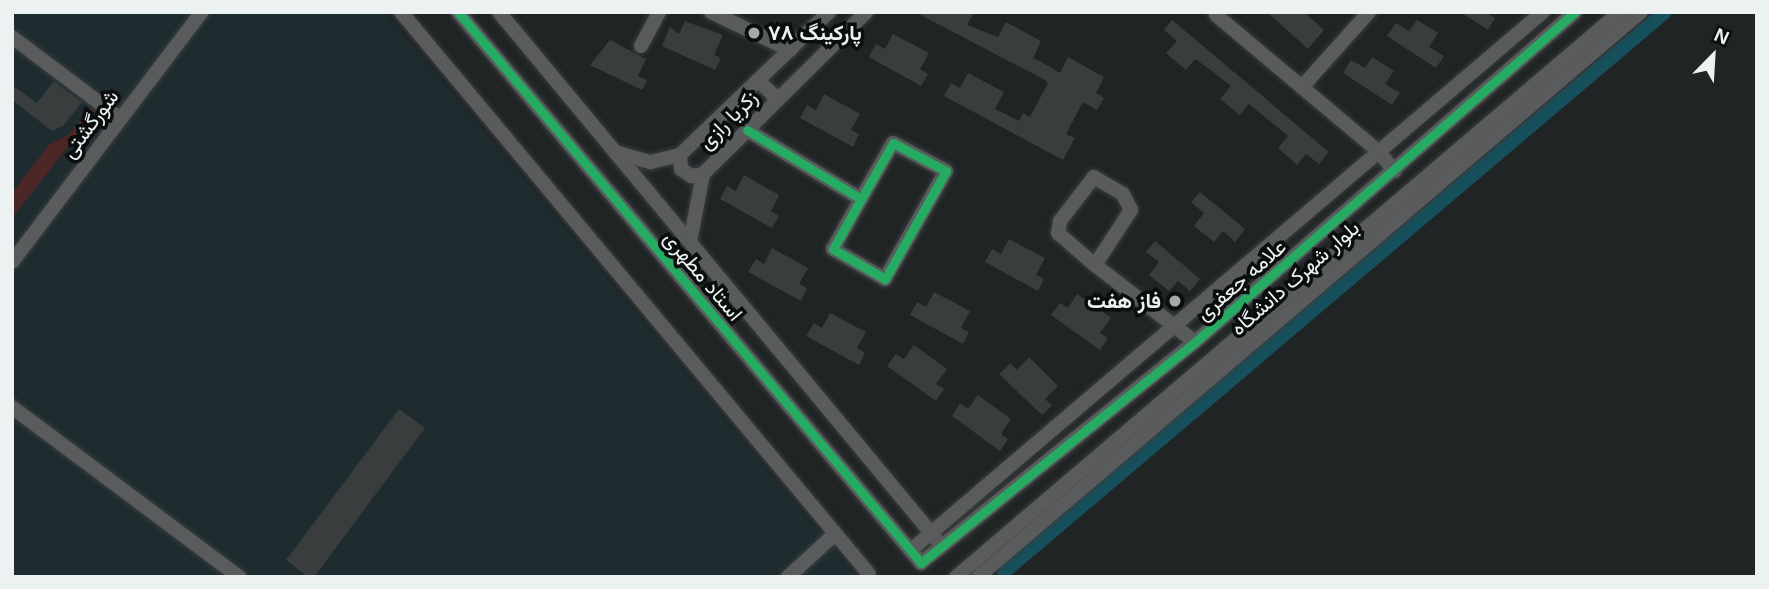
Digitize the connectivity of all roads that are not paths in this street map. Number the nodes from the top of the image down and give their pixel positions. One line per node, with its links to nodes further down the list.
1 (202, 12): 21 (street, شورگشتی)
2 (401, 12): 35 (street)
3 (458, 12): 38 (street, استاد مطهری)
4 (499, 12): 24 (street, استاد مطهری)
5 (659, 12): 16 (street)
6 (711, 12): 17 (street)
7 (829, 12): 17 (street, زکریا رازی)
8 (866, 12): 20 (street, زکریا رازی)
9 (1543, 12): 23 (street, علامه جعفری)
10 (1575, 12): 26 (street, علامه جعفری)
11 (1620, 12): 43 (street, بلوار شهرک دانشگاه)
12 (1641, 12): 44 (street, بلوار شهرک دانشگاه)
13 (1216, 15): 19 (street)
14 (1362, 15): 19 (street)
15 (12, 37): 21 (street)
16 (641, 46)
17 (790, 50): 18 (street, زکریا رازی)
18 (758, 80): 20 (street); 25 (street, زکریا رازی)
19 (1302, 87): 23 (street)
20 (778, 100): 22 (street, زکریا رازی)
21 (121, 119): 30 (street, شورگشتی)
22 (747, 130): 27 (street, زکریا رازی); 28 (street)
23 (1378, 151): 26 (street); 32 (street, علامه جعفری)
24 (615, 152): 25 (street); 29 (street, استاد مطهری)
25 (680, 155): 27 (street, زکریا رازی)
26 (1395, 171): 33 (street, علامه جعفری)
27 (704, 174): 29 (street)
28 (860, 199): 28 (street)
29 (690, 242): 36 (street, استاد مطهری)
30 (12, 262)
31 (1096, 265): 31 (street); 32 (street)
32 (1174, 326): 33 (street); 36 (street, علامه جعفری)
33 (1195, 342): 37 (street, علامه جعفری)
34 (12, 407): 41 (street)
35 (835, 534): 40 (street); 42 (street)
36 (931, 534): 37 (street, استاد مطهری); 38 (street, علامه جعفری)
37 (942, 546): 39 (street, علامه جعفری)
38 (911, 550): 39 (street, استاد مطهری)
39 (921, 563)
40 (869, 574)
41 (239, 577)
42 (788, 577)
43 (956, 577)
44 (978, 577)

